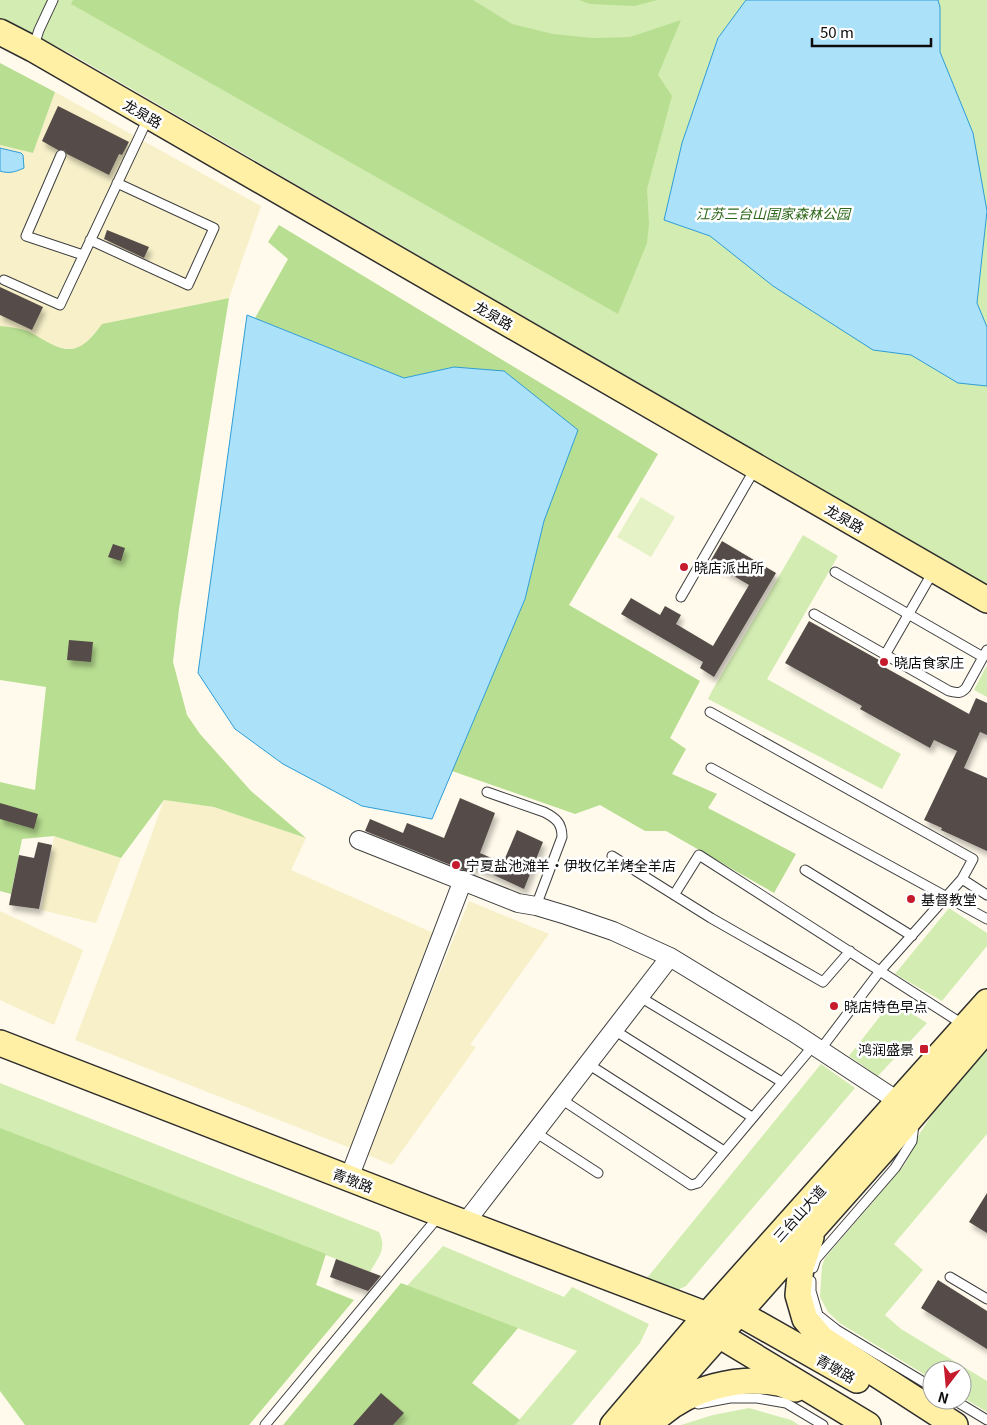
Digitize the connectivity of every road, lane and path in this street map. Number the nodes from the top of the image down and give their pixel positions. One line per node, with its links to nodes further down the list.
1 (53, 0): 3 (lane)
2 (0, 32): 3 (main road, 龙泉路)
3 (33, 49): 4 (main road, 龙泉路)
4 (149, 116): 6 (lane); 10 (main road, 龙泉路)
5 (61, 156): 8 (lane)
6 (117, 184): 7 (lane); 7 (lane)
7 (90, 240): 8 (lane)
8 (83, 256): 9 (lane)
9 (4, 280)
10 (756, 467): 11 (main road, 龙泉路); 13 (lane)
11 (934, 569): 14 (main road, 龙泉路); 16 (lane)
12 (835, 572): 16 (lane)
13 (681, 596)
14 (987, 600)
15 (814, 614): 18 (lane)
16 (908, 614): 17 (lane); 18 (lane)
17 (985, 654): 18 (lane)
18 (885, 655)
19 (710, 712): 25 (lane)
20 (711, 768): 29 (lane)
21 (487, 792): 30 (lane)
22 (359, 840): 26 (street)
23 (612, 856): 27 (lane)
24 (805, 870): 32 (lane)
25 (962, 879): 28 (lane); 29 (lane)
26 (463, 880): 30 (street); 50 (street)
27 (674, 895): 33 (lane); 33 (lane)
28 (987, 895)
29 (947, 896): 31 (lane); 32 (lane)
30 (536, 906): 34 (street)
31 (987, 918)
32 (912, 936): 35 (lane)
33 (850, 951): 35 (lane)
34 (670, 957): 36 (street); 41 (street)
35 (880, 971): 39 (lane); 41 (lane)
36 (640, 997): 38 (street); 43 (lane)
37 (987, 1002): 39 (main road, 三台山大道)
38 (614, 1030): 42 (street); 46 (lane)
39 (978, 1030): 45 (main road, 三台山大道)
40 (0, 1043): 50 (main road, 青墩路)
41 (817, 1048): 43 (lane); 45 (street)
42 (588, 1064): 44 (street); 48 (lane)
43 (782, 1082): 46 (lane)
44 (561, 1099): 47 (street); 48 (lane)
45 (907, 1107): 53 (main road, 三台山大道); 56 (main road, 三台山大道); 57 (lane)
46 (752, 1117): 48 (lane)
47 (535, 1132): 49 (lane); 52 (street)
48 (724, 1151)
49 (598, 1173)
50 (349, 1178): 51 (main road, 青墩路)
51 (441, 1214): 52 (main road, 青墩路); 61 (lane)
52 (465, 1223): 56 (main road, 青墩路)
53 (814, 1227): 56 (main road, 三台山大道); 69 (main road)
54 (950, 1277): 55 (lane)
55 (987, 1299)
56 (716, 1318): 58 (main road, 青墩路); 62 (main road, 三台山大道); 63 (main road, 三台山大道); 68 (main road, 青墩路)
57 (922, 1381)
58 (826, 1400): 64 (main road); 67 (main road, 青墩路)
59 (970, 1410): 60 (lane)
60 (987, 1420)
61 (265, 1425)
62 (613, 1425)
63 (639, 1425)
64 (648, 1425)
65 (662, 1425): 66 (lane)
66 (822, 1425)
67 (868, 1425)
68 (933, 1425)
69 (956, 1425)

